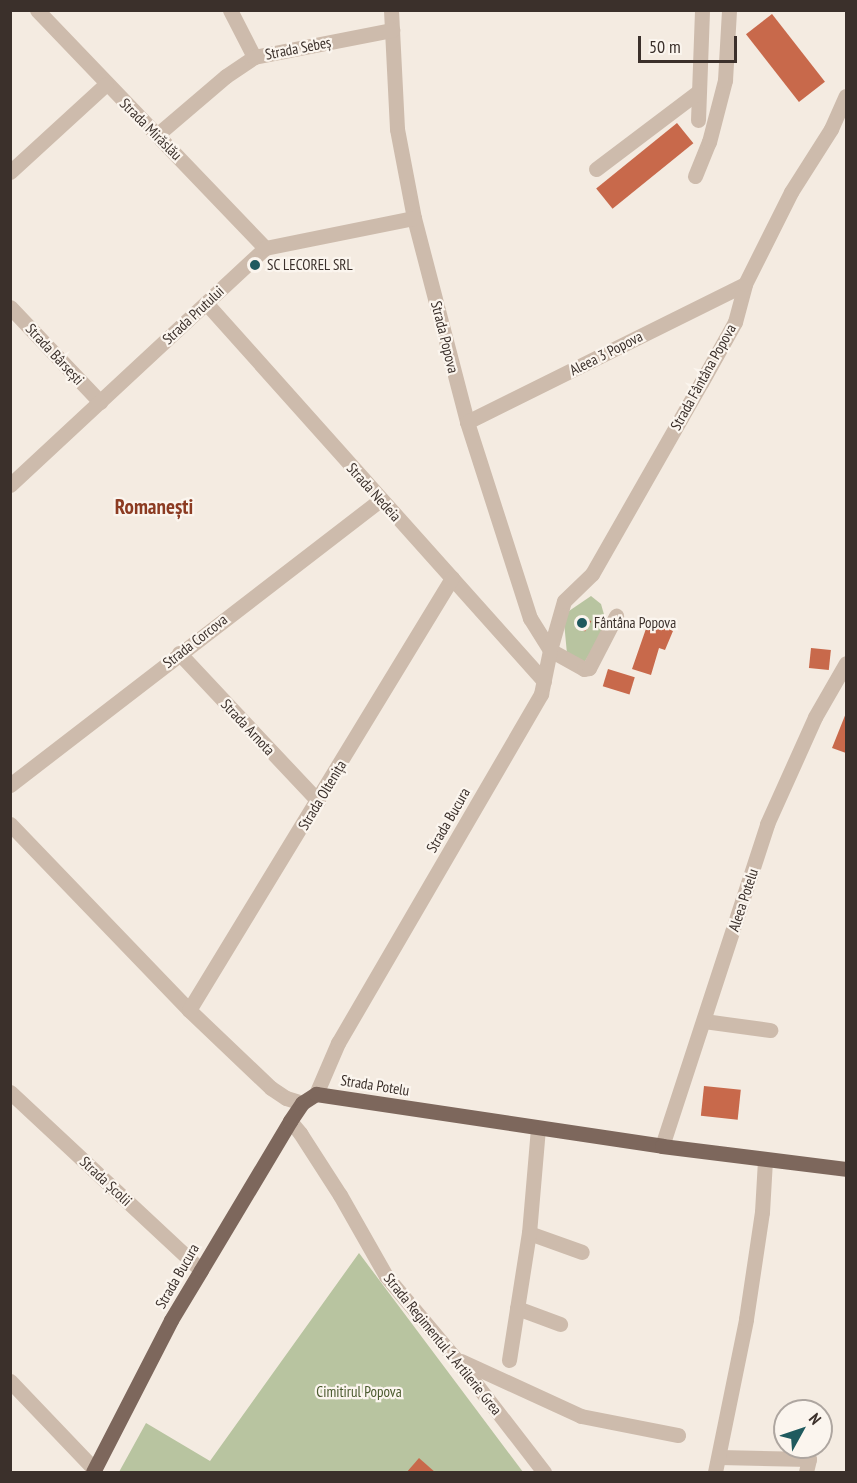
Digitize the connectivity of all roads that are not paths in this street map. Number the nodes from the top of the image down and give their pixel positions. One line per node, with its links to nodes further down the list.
1 (37, 10): 8 (street, Strada Mirăslău)
2 (230, 10): 7 (street)
3 (391, 10): 6 (street, Strada Popova)
4 (702, 10): 9 (street)
5 (729, 10): 15 (street)
6 (392, 30): 7 (street, Strada Sebeș); 16 (street, Strada Popova)
7 (254, 57): 12 (street, Strada Sebeș)
8 (106, 84): 12 (street, Strada Mirăslău); 14 (street)
9 (699, 91): 11 (street); 13 (street)
10 (846, 96): 18 (street, Strada Fântâna Popova)
11 (698, 120)
12 (158, 134): 17 (street, Strada Mirăslău)
13 (596, 169)
14 (10, 172)
15 (695, 176)
16 (414, 218): 17 (street); 22 (street, Strada Popova)
17 (265, 248): 19 (street, Strada Prutului)
18 (745, 284): 22 (street, Aleea 3 Popova); 27 (street, Strada Fântâna Popova)
19 (206, 303): 21 (street, Strada Prutului); 24 (street, Strada Nedeia)
20 (10, 307): 21 (street, Strada Bârsești)
21 (100, 402): 23 (street, Strada Prutului)
22 (467, 422): 27 (street, Strada Popova)
23 (10, 485)
24 (381, 500): 25 (street, Strada Nedeia); 28 (street, Strada Corcova)
25 (453, 579): 30 (street, Strada Nedeia); 32 (street, Strada Oltenița)
26 (616, 616): 27 (street)
27 (550, 650): 30 (street, Strada Bucura)
28 (179, 653): 31 (street, Strada Corcova); 32 (street, Strada Arnota)
29 (846, 663): 35 (street, Aleea Potelu)
30 (544, 681): 38 (street, Strada Bucura)
31 (10, 785)
32 (318, 801): 34 (street, Strada Oltenița)
33 (10, 824): 34 (street)
34 (189, 1010): 39 (street)
35 (704, 1021): 36 (street); 42 (street, Aleea Potelu)
36 (770, 1030)
37 (10, 1092): 47 (street, Strada Școlii)
38 (316, 1094): 39 (main road); 41 (main road, Strada Potelu)
39 (302, 1103): 40 (main road, Strada Bucura)
40 (290, 1121): 47 (main road, Strada Bucura); 50 (street, Strada Regimentul 1 Artilerie Grea)
41 (538, 1128): 42 (main road, Strada Potelu); 45 (street)
42 (662, 1146): 43 (main road, Strada Potelu)
43 (765, 1160): 44 (main road, Strada Potelu); 54 (street)
44 (846, 1169)
45 (529, 1233): 46 (street); 48 (street)
46 (582, 1252)
47 (201, 1270): 55 (main road, Strada Bucura)
48 (517, 1308): 49 (street); 51 (street)
49 (560, 1324)
50 (455, 1358): 53 (street); 56 (street, Strada Regimentul 1 Artilerie Grea)
51 (509, 1360)
52 (10, 1382): 55 (street)
53 (678, 1435)
54 (719, 1456): 57 (street); 58 (street)
55 (94, 1471)
56 (544, 1473)
57 (716, 1473)
58 (806, 1473)

